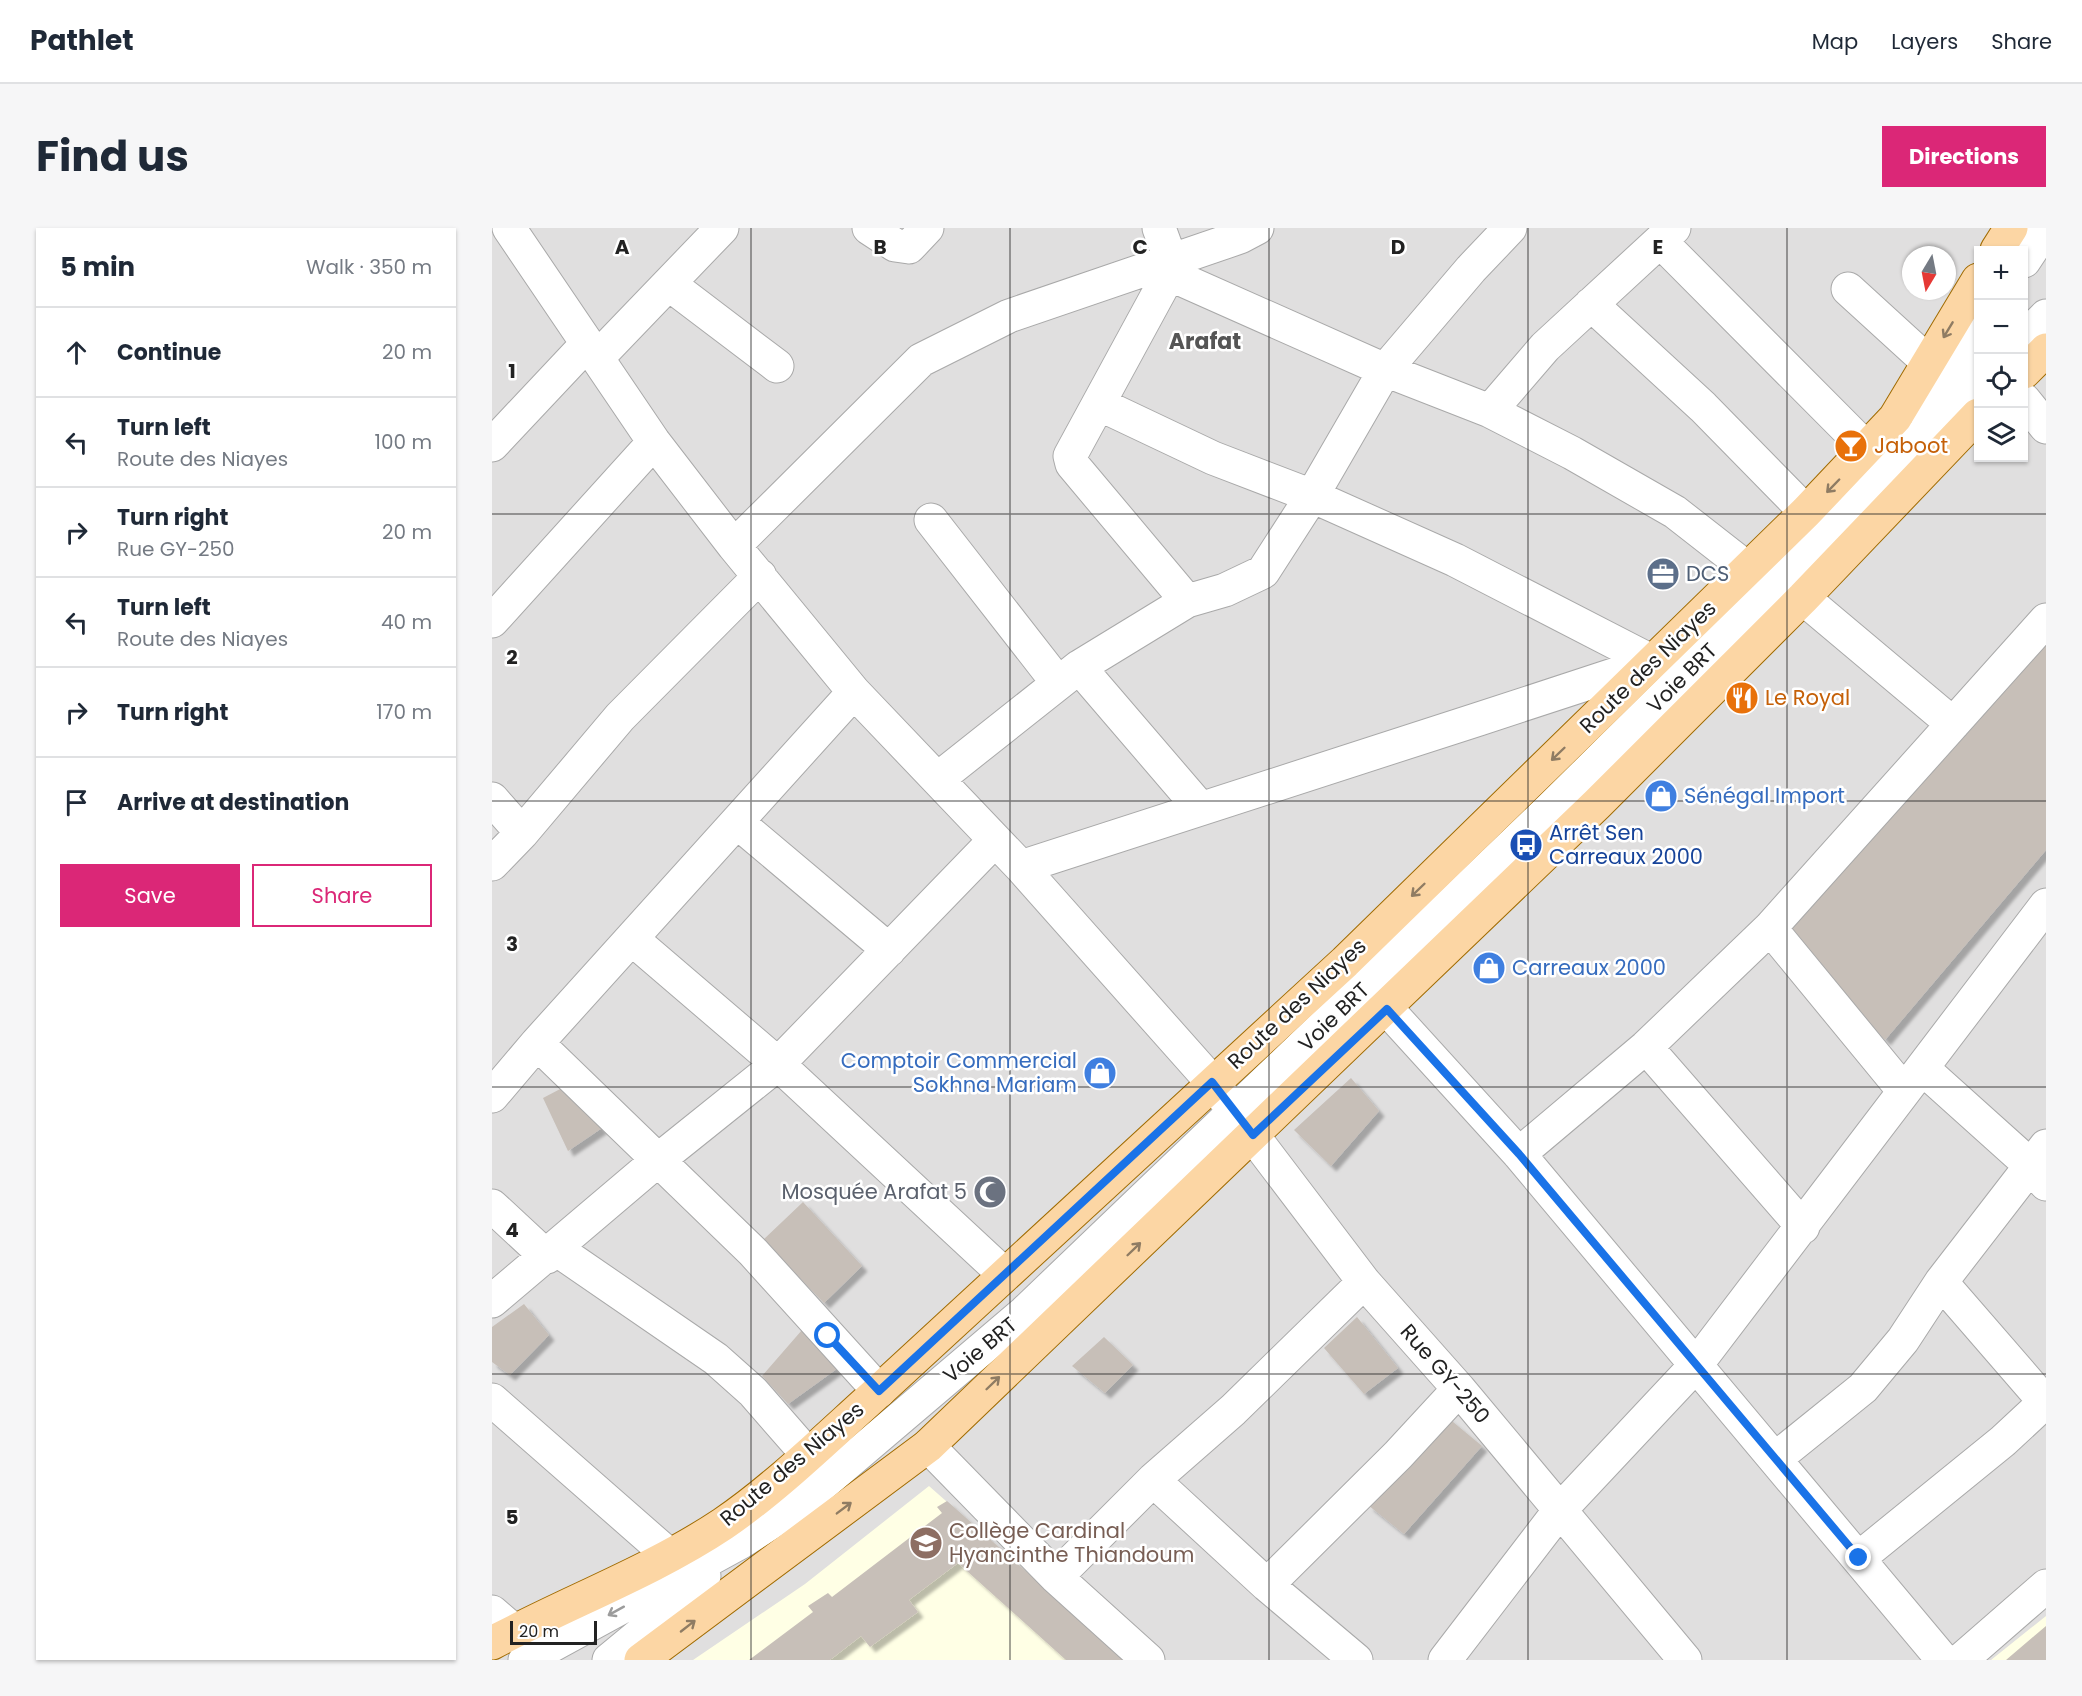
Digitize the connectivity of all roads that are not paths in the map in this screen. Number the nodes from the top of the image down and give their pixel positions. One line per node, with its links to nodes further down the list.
1 (509, 228): 21 (street, Rue GY-250)
2 (722, 228): 14 (street)
3 (869, 228): 4 (street)
4 (927, 228)
5 (1159, 228): 13 (street)
6 (1257, 228): 13 (street)
7 (1510, 228): 26 (street)
8 (2011, 228): 11 (main road)
9 (2046, 228): 12 (street)
10 (1667, 235): 17 (street); 35 (street)
11 (2000, 246)
12 (2028, 255)
13 (1170, 267): 26 (street); 28 (street); 39 (street)
14 (669, 284): 21 (street); 24 (street)
15 (1974, 287): 23 (main road, Route des Niayes, one-way to 23)
16 (1848, 290): 23 (street)
17 (1591, 304): 30 (street); 37 (street)
18 (2046, 316): 20 (street)
19 (1974, 334): 35 (street, Voie BRT)
20 (2028, 334)
21 (592, 350): 33 (street, Rue GY-250); 34 (street)
22 (2046, 350): 25 (main road)
23 (1928, 362): 35 (main road, Route des Niayes)
24 (777, 366)
25 (2028, 368)
26 (1385, 370): 30 (street); 36 (street)
27 (1974, 384): 35 (street, Voie BRT)
28 (1099, 404): 36 (street); 43 (street)
29 (2028, 405): 32 (street)
30 (1490, 411): 40 (street)
31 (1974, 419): 42 (main road)
32 (2046, 427)
33 (654, 442): 39 (street, Rue GY-250); 45 (street)
34 (492, 445)
35 (1883, 454): 37 (main road, Route des Niayes, one-way to 37); 69 (street, Voie BRT)
36 (1312, 496): 43 (street); 46 (street)
37 (1806, 512): 40 (main road, Route des Niayes)
38 (931, 520): 47 (street)
39 (734, 546): 41 (street, Rue GY-250)
40 (1748, 569): 46 (main road, Route des Niayes)
41 (760, 576): 48 (street, Rue GY-250); 54 (street)
42 (1803, 597): 49 (street); 62 (main road)
43 (1187, 602): 47 (street)
44 (2046, 620): 49 (street)
45 (492, 621)
46 (1653, 662): 52 (street); 67 (main road, Route des Niayes, one-way to 67)
47 (1068, 675): 50 (street); 52 (street)
48 (854, 692): 50 (street, Rue GY-250); 53 (street)
49 (1953, 724): 59 (street)
50 (939, 778): 55 (street, Rue GY-250)
51 (492, 799): 54 (street)
52 (1200, 808): 57 (street)
53 (737, 822): 60 (street); 61 (street)
54 (522, 833): 56 (street)
55 (995, 840): 57 (street, Rue GY-250); 61 (street)
56 (492, 864)
57 (1022, 867): 67 (street, Rue GY-250)
58 (2046, 905): 66 (street)
59 (1770, 928): 64 (street); 66 (street)
60 (633, 939): 63 (street); 65 (street)
61 (889, 950): 65 (street)
62 (1387, 1009): 69 (main road); 70 (street)
63 (537, 1043): 68 (street); 71 (street)
64 (1646, 1047): 70 (street); 74 (street)
65 (778, 1064): 71 (street); 76 (street)
66 (1913, 1079): 72 (street); 74 (street)
67 (1212, 1082): 69 (street, Rue GY-250); 76 (main road, Route des Niayes)
68 (492, 1096)
69 (1244, 1123): 77 (street, Rue GY-250); 85 (main road, one-way to 69); 90 (street, Voie BRT)
70 (1519, 1154): 80 (street)
71 (657, 1161): 75 (street); 82 (street)
72 (2041, 1165): 78 (street)
73 (492, 1206): 75 (street)
74 (1803, 1227): 80 (street)
75 (552, 1253): 79 (street); 86 (street)
76 (1004, 1274): 82 (main road, Route des Niayes)
77 (1364, 1282): 81 (street, Rue GY-250); 88 (street)
78 (1941, 1282): 84 (street); 87 (street)
79 (492, 1301)
80 (1696, 1365): 87 (street); 89 (street)
81 (1459, 1389): 89 (street, Rue GY-250); 94 (street)
82 (879, 1391): 86 (main road, Route des Niayes)
83 (492, 1400): 91 (street)
84 (2046, 1401): 92 (street)
85 (928, 1446): 93 (street); 100 (main road, one-way to 85)
86 (808, 1455): 91 (main road, Route des Niayes)
87 (1775, 1460): 92 (street)
88 (1153, 1480): 93 (street); 94 (street)
89 (1560, 1510): 97 (street); 102 (street, Rue GY-250)
90 (741, 1542): 96 (street, Voie BRT, one-way to 96); 99 (street, Voie BRT)
91 (670, 1556): 96 (main road, Route des Niayes)
92 (1859, 1558): 103 (street)
93 (1056, 1577): 98 (street)
94 (1267, 1585): 101 (street)
95 (2046, 1586): 104 (street)
96 (506, 1637)
97 (1452, 1657)
98 (1146, 1659)
99 (609, 1660)
100 (641, 1660)
101 (1356, 1660)
102 (1685, 1660)
103 (1943, 1660)
104 (1961, 1660)

